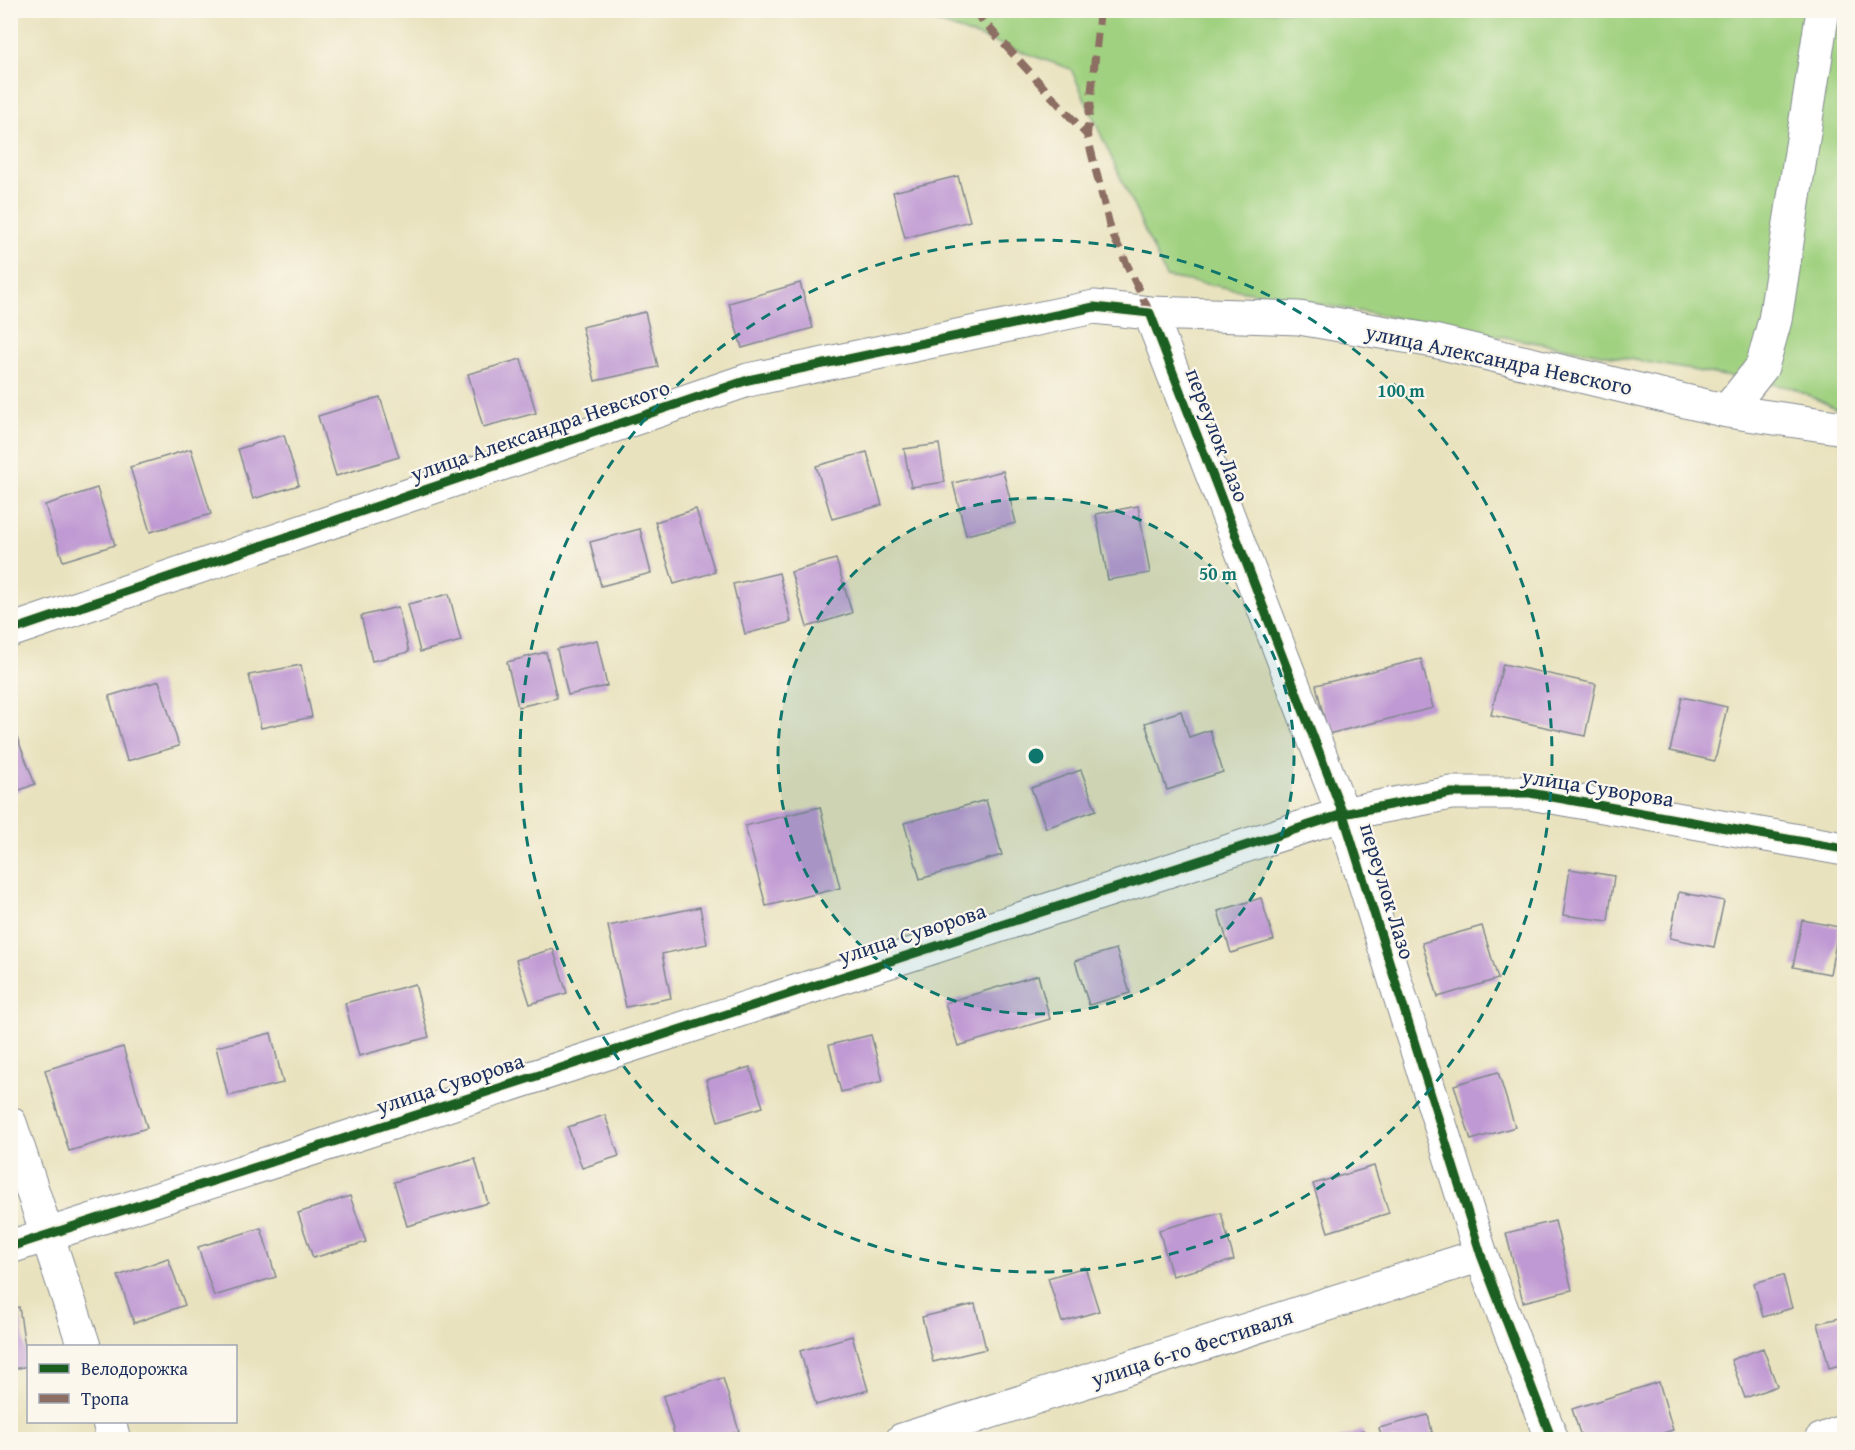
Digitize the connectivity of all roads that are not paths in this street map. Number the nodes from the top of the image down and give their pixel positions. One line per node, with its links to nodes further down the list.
1 (1822, 10): 3 (street)
2 (1150, 313): 3 (street, улица Александра Невского); 5 (street, улица Александра Невского); 6 (street, переулок Лазо)
3 (1727, 411): 4 (street, улица Александра Невского)
4 (1845, 428)
5 (10, 631)
6 (1344, 814): 7 (street, улица Суворова); 9 (street, улица Суворова); 11 (street, переулок Лазо)
7 (1845, 849)
8 (10, 1123): 9 (street)
9 (47, 1234): 10 (street, улица Суворова); 12 (street)
10 (10, 1247)
11 (1481, 1255): 16 (street, улица 6-го Фестиваля); 17 (street, переулок Лазо)
12 (83, 1345)
13 (108, 1423): 15 (street)
14 (1845, 1431): 18 (street)
15 (114, 1440)
16 (902, 1440)
17 (1552, 1440)
18 (1821, 1440)

